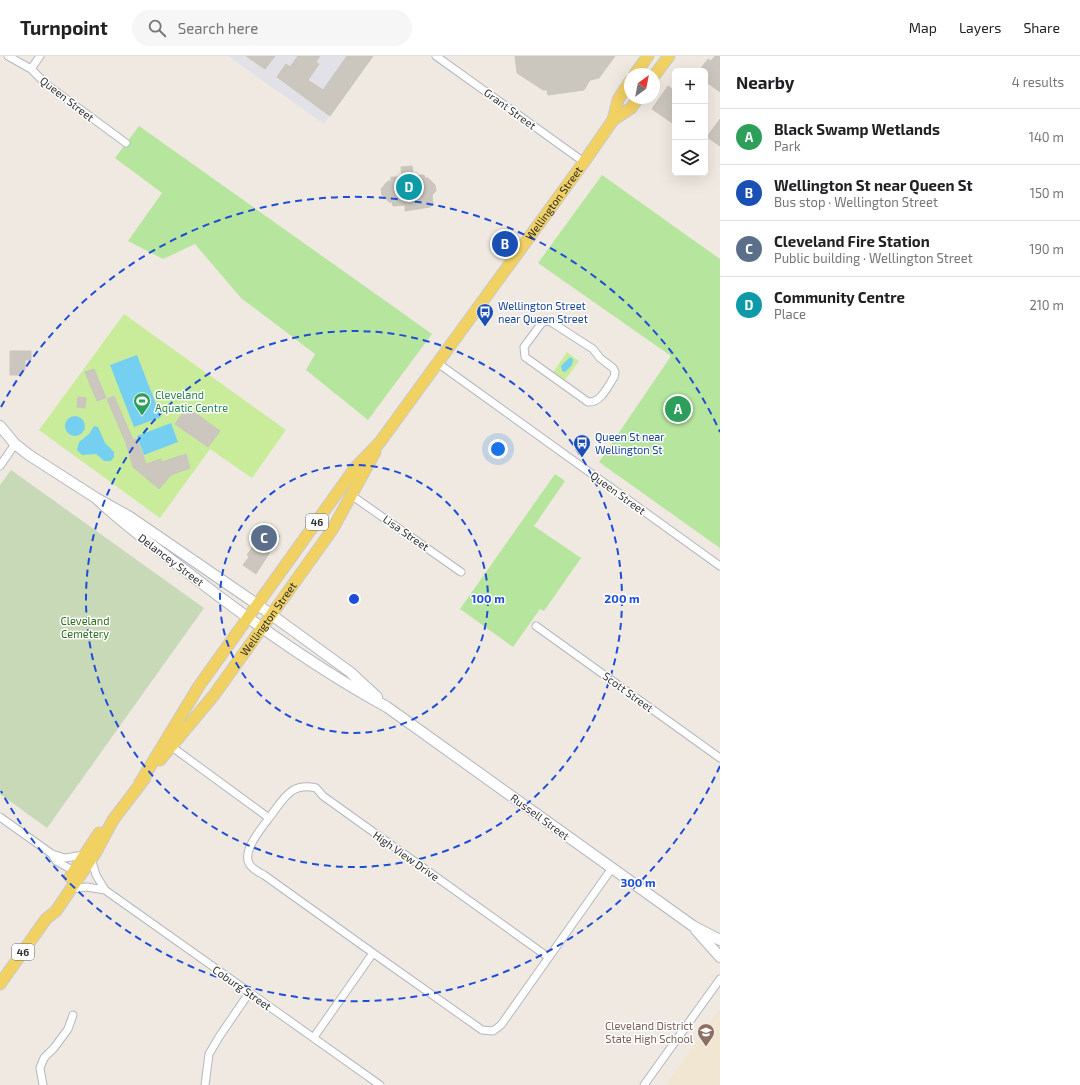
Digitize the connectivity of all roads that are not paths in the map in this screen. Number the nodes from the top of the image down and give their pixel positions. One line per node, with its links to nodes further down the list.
1 (8, 56): 8 (street, Queen Street)
2 (40, 56): 8 (street)
3 (436, 56): 13 (street, Grant Street)
4 (648, 56): 6 (main road)
5 (669, 56): 7 (main road)
6 (639, 68)
7 (660, 68)
8 (31, 69): 12 (street, Queen Street)
9 (624, 90): 11 (main road, Wellington Street / 46)
10 (634, 104): 11 (main road, Wellington Street / 46)
11 (613, 120): 13 (main road, Wellington Street / 46)
12 (126, 143)
13 (584, 162): 14 (main road, Wellington Street / 46)
14 (439, 364): 17 (main road, Wellington Street / 46); 22 (street, Queen Street)
15 (556, 380): 15 (street)
16 (0, 426): 18 (main road, Delancey Street)
17 (380, 442): 20 (main road, Wellington Street / 46); 24 (main road, Wellington Street / 46)
18 (15, 444): 19 (street); 21 (main road, Delancey Street)
19 (0, 466)
20 (351, 495): 23 (street, Lisa Street); 25 (main road, Wellington Street / 46)
21 (96, 498): 24 (main road, Delancey Street); 26 (main road, Delancey Street)
22 (720, 566)
23 (461, 572)
24 (258, 605): 25 (main road, Russell Street); 26 (main road, Wellington Street / 46)
25 (270, 614): 28 (main road, Wellington Street / 46); 29 (main road, Russell Street)
26 (248, 619): 28 (main road, Russell Street); 32 (main road, Wellington Street / 46)
27 (536, 626): 31 (street, Scott Street)
28 (261, 628): 29 (main road, Russell Street); 30 (main road, Wellington Street / 46)
29 (387, 707): 37 (main road, Russell Street)
30 (172, 747): 32 (main road, Wellington Street / 46); 34 (street)
31 (720, 758)
32 (140, 783): 36 (main road, Wellington Street / 46)
33 (0, 817): 35 (street)
34 (269, 818): 44 (street, High View Drive); 45 (street, High View Drive)
35 (52, 854): 36 (street); 38 (street)
36 (88, 857): 38 (main road, Wellington Street / 46); 40 (street, Coburg Street)
37 (612, 868): 42 (main road, Russell Street); 45 (street, High View Drive)
38 (77, 873): 39 (main road, Wellington Street / 46); 41 (main road, Wellington Street / 46)
39 (70, 889): 40 (street, Coburg Street); 41 (main road, Wellington Street / 46)
40 (105, 890): 49 (street, Coburg Street)
41 (46, 919): 48 (main road, Wellington Street / 46)
42 (693, 926): 43 (main road, Russell Street); 46 (main road, Russell Street)
43 (720, 940)
44 (373, 953): 45 (street, High View Drive); 51 (street)
45 (548, 956)
46 (720, 957)
47 (720, 979): 56 (street)
48 (0, 984)
49 (249, 993): 51 (street, Coburg Street); 54 (street)
50 (73, 1015): 53 (street)
51 (314, 1037): 52 (street, Coburg Street)
52 (371, 1082): 55 (street, Coburg Street)
53 (43, 1085)
54 (205, 1085)
55 (380, 1085)
56 (644, 1085)

